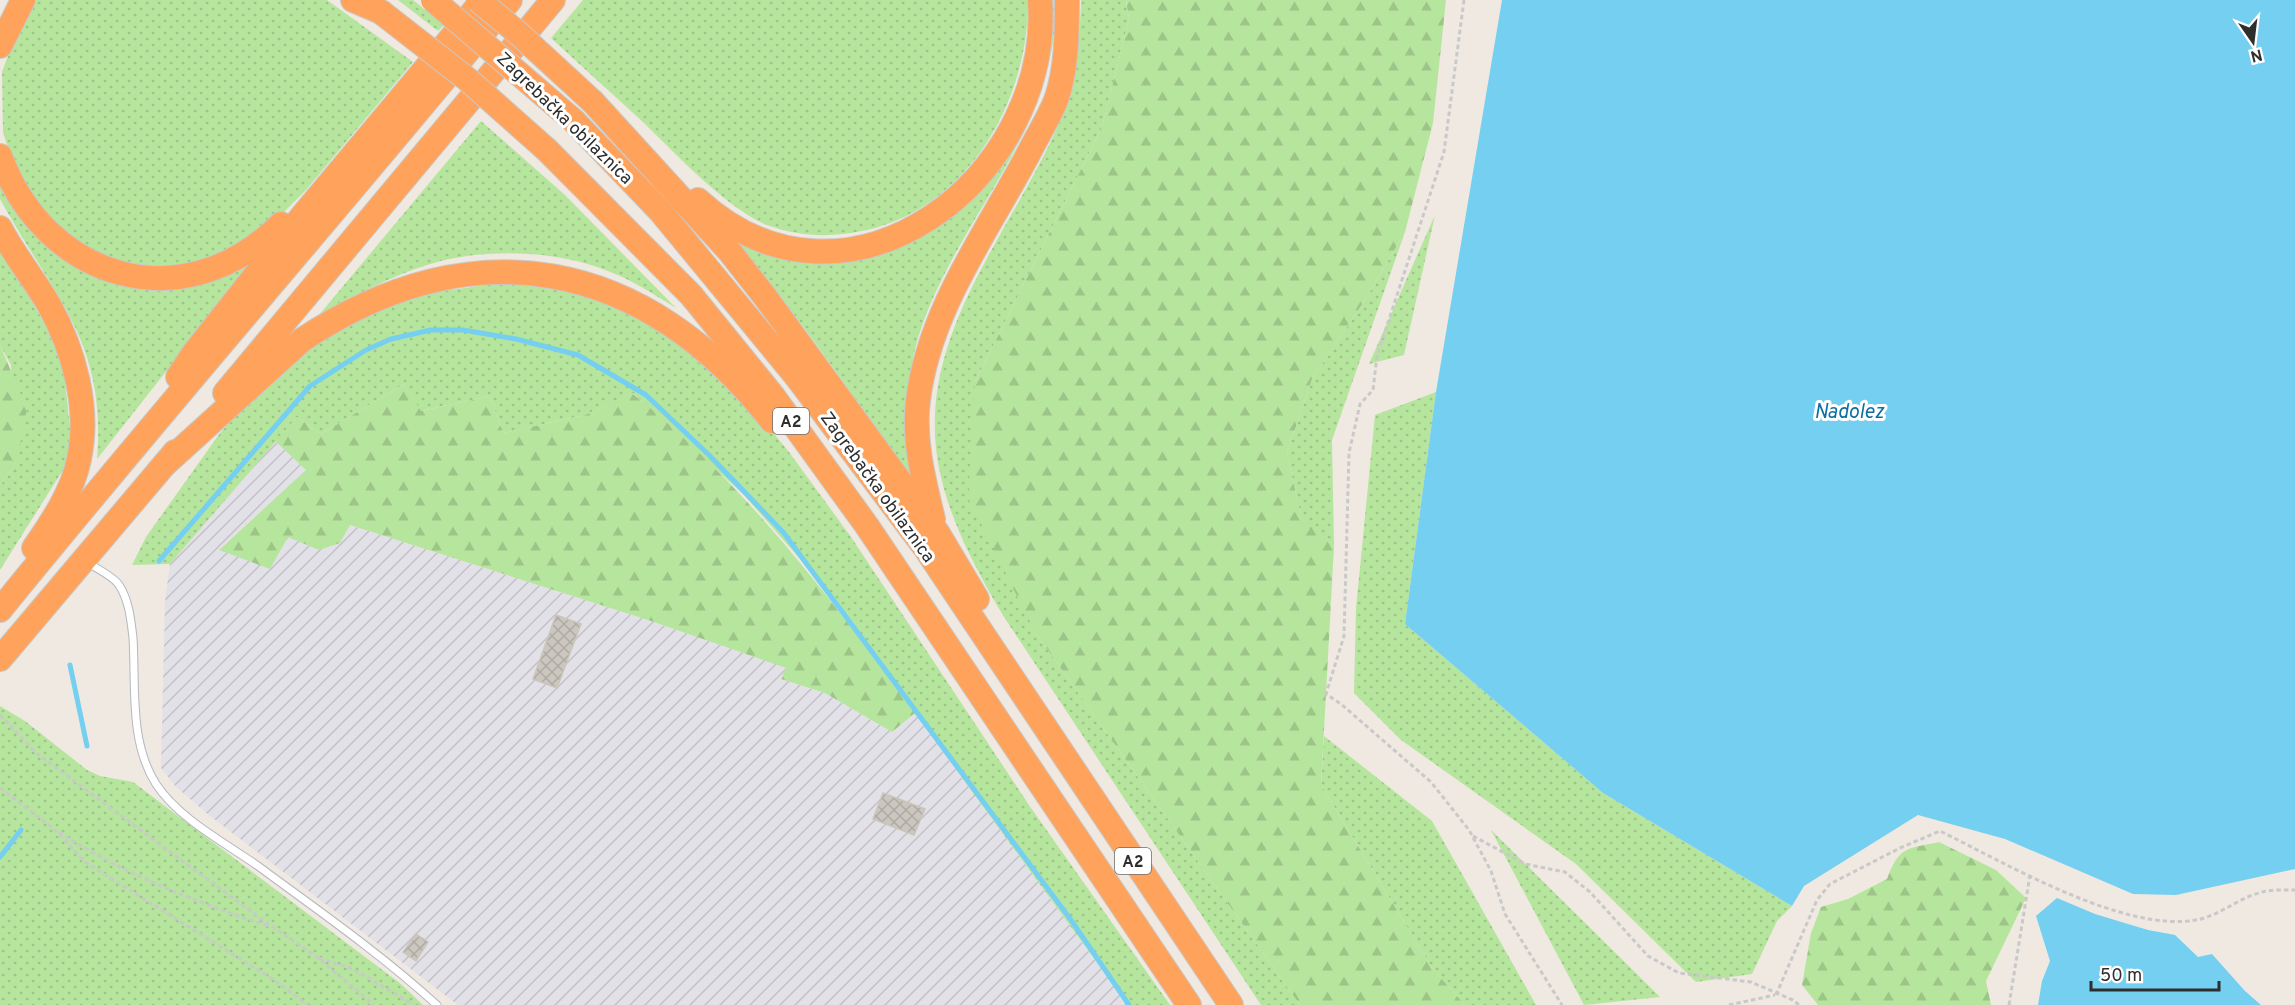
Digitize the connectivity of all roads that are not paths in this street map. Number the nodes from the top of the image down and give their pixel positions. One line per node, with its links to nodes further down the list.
1 (23, 0): 11 (highway)
2 (353, 0): 10 (highway, Zagrebačka obilaznica)
3 (433, 0): 24 (highway, Zagrebačka obilaznica / A2, bridge)
4 (478, 0): 12 (highway, bridge)
5 (483, 0): 14 (highway)
6 (510, 0): 16 (highway)
7 (553, 0): 17 (highway)
8 (1040, 0): 12 (highway)
9 (1067, 0): 18 (highway)
10 (373, 6): 22 (highway, Zagrebačka obilaznica / A2, bridge)
11 (0, 46)
12 (614, 124): 18 (highway)
13 (0, 156): 14 (highway)
14 (331, 182): 16 (highway)
15 (0, 228): 20 (highway)
16 (134, 447): 21 (highway)
17 (165, 465): 19 (highway); 22 (highway)
18 (937, 532): 24 (highway)
19 (84, 560): 23 (highway); 25 (lane)
20 (0, 602)
21 (0, 610)
22 (942, 637): 26 (highway, Zagrebačka obilaznica / A2)
23 (0, 658)
24 (1035, 716): 27 (highway, Zagrebačka obilaznica / A2)
25 (437, 1005)
26 (1190, 1005)
27 (1231, 1005)

